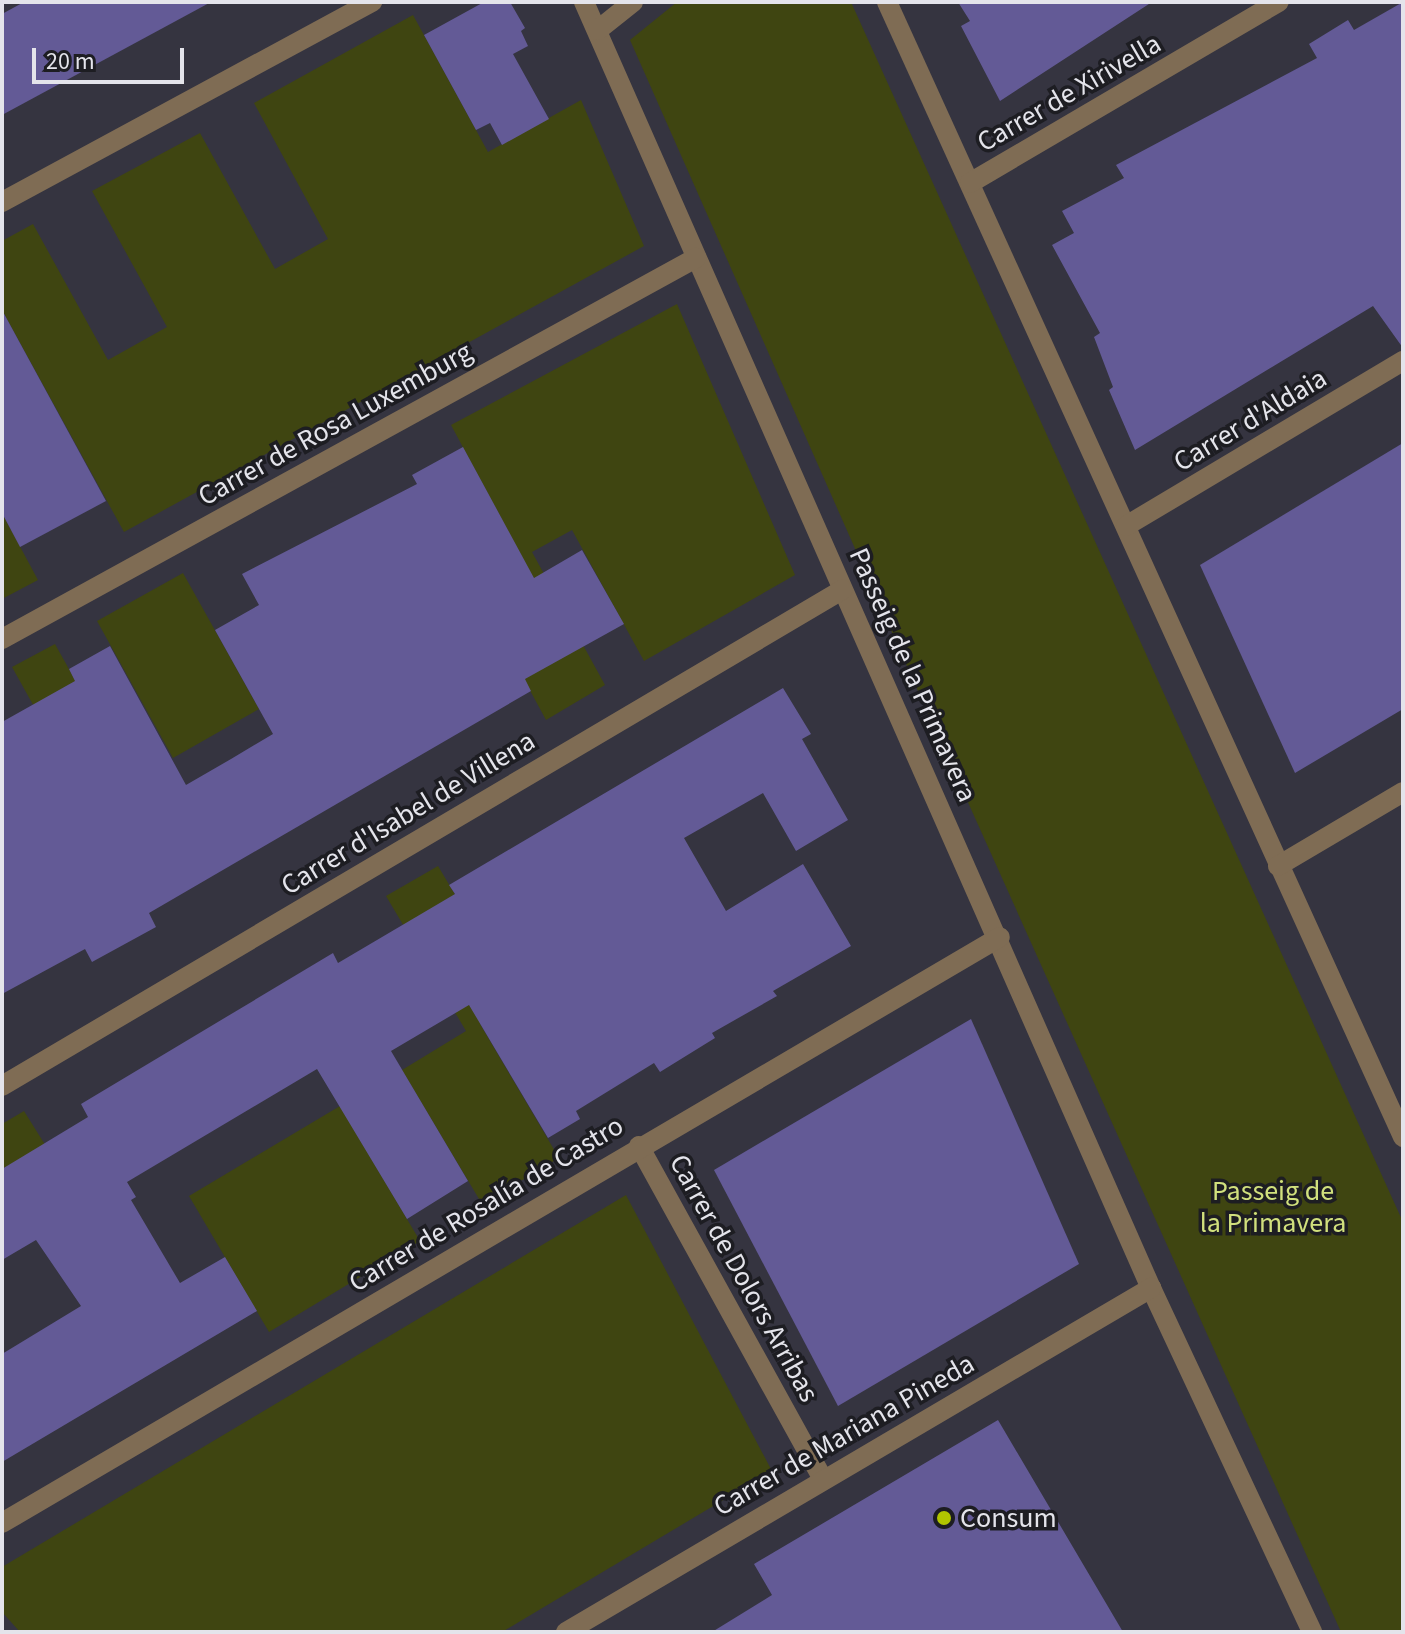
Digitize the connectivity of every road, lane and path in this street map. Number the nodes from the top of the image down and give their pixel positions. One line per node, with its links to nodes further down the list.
1 (372, 2): 8 (street)
2 (584, 2): 6 (street, Passeig de la Primavera)
3 (633, 2): 6 (street)
4 (887, 2): 7 (street)
5 (1279, 2): 7 (street, Carrer de Xirivella)
6 (598, 30): 9 (street, Passeig de la Primavera)
7 (970, 183): 11 (street)
8 (2, 202)
9 (696, 258): 12 (street, Passeig de la Primavera); 13 (street, Carrer de Rosa Luxemburg)
10 (1403, 361): 11 (street, Carrer d'Aldaia)
11 (1126, 526): 15 (street)
12 (842, 590): 16 (street, Passeig de la Primavera); 17 (street, Carrer d'Isabel de Villena)
13 (2, 639)
14 (1403, 792): 15 (street)
15 (1278, 866): 18 (street)
16 (1000, 937): 19 (street, Carrer de Rosalía de Castro); 20 (street, Passeig de la Primavera)
17 (2, 1086)
18 (1403, 1137)
19 (639, 1146): 21 (street, Carrer de Dolors Arribas); 22 (street, Carrer de Rosalía de Castro)
20 (1151, 1288): 21 (street, Carrer de Mariana Pineda); 24 (street, Passeig de la Primavera)
21 (823, 1479): 23 (street, Carrer de Mariana Pineda)
22 (2, 1523)
23 (566, 1632)
24 (1312, 1632)

